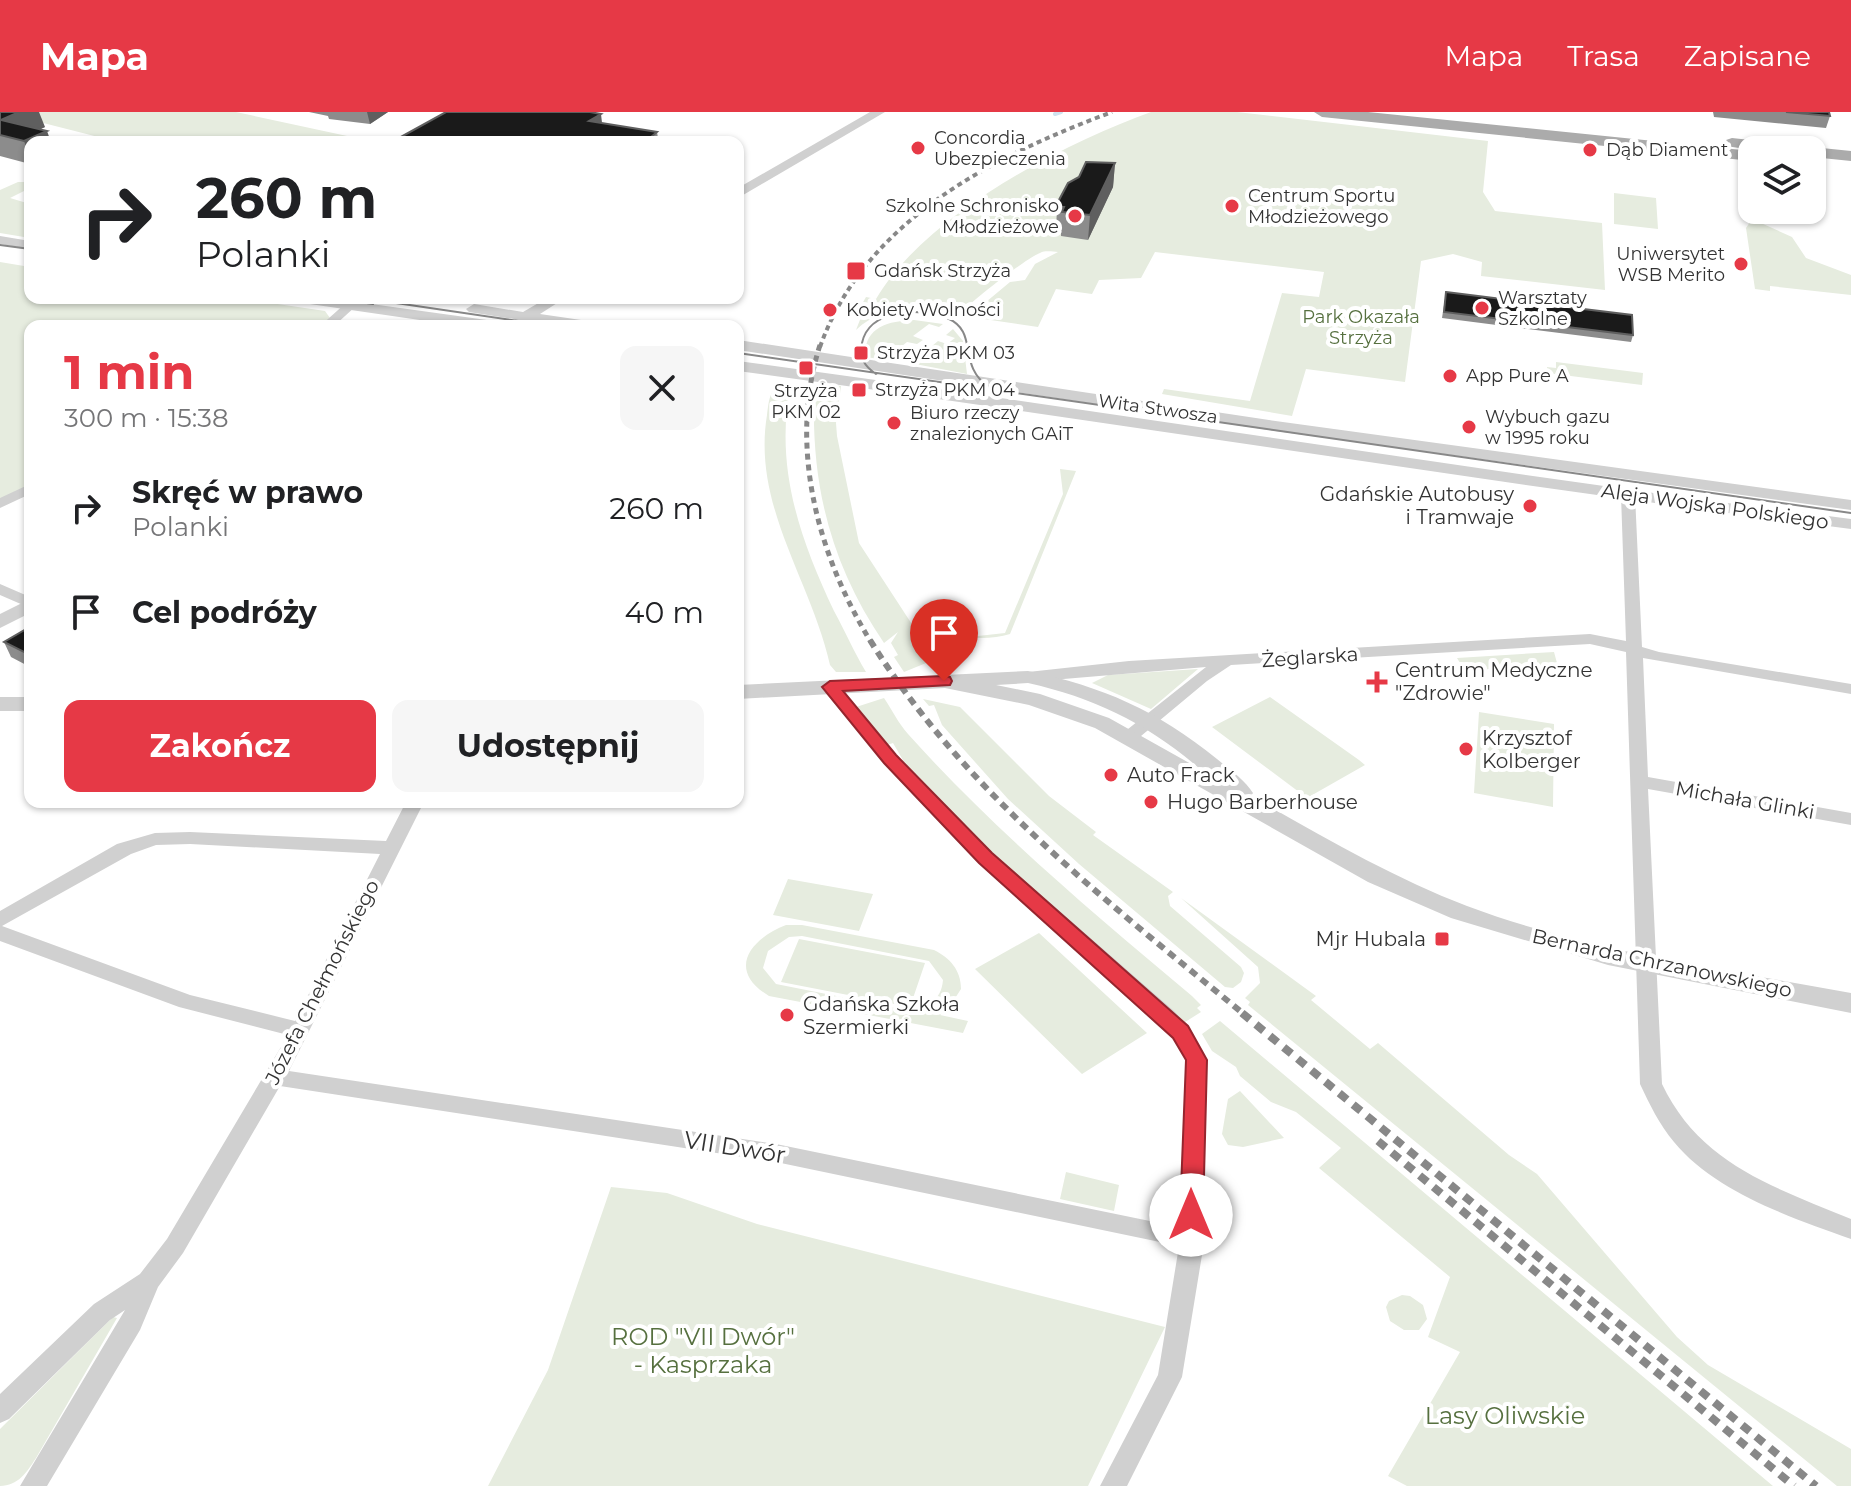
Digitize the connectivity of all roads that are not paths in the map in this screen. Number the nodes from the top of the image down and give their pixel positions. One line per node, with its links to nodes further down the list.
1 (879, 112): 10 (street)
2 (1322, 112): 6 (main road)
3 (1411, 112): 4 (main road)
4 (1738, 144)
5 (1826, 153): 7 (main road)
6 (1738, 155)
7 (1851, 156)
8 (1826, 163): 9 (main road)
9 (1851, 166)
10 (744, 191)
11 (0, 240): 12 (street)
12 (24, 244)
13 (0, 254): 14 (street)
14 (24, 258)
15 (336, 304): 18 (street)
16 (436, 304): 19 (street)
17 (548, 304): 19 (street)
18 (350, 306): 20 (street); 21 (street)
19 (526, 317): 22 (street); 23 (street)
20 (333, 320)
21 (451, 320)
22 (521, 320)
23 (547, 320)
24 (744, 346): 26 (street, Wita Stwosza)
25 (744, 367): 26 (street, Wita Stwosza)
26 (1444, 458): 27 (street, Wita Stwosza); 28 (street, Wita Stwosza)
27 (1580, 468): 32 (street, Aleja Wojska Polskiego)
28 (1579, 487): 30 (street, Aleja Wojska Polskiego)
29 (24, 491): 31 (street)
30 (1628, 495): 33 (street, Aleja Wojska Polskiego); 38 (street)
31 (0, 504)
32 (1851, 505)
33 (1851, 524)
34 (0, 589): 35 (street)
35 (24, 601)
36 (24, 608): 37 (street)
37 (0, 622)
38 (1634, 650): 39 (street, Żeglarska); 43 (street, Żeglarska); 50 (street)
39 (1225, 662): 40 (street, Żeglarska); 48 (street)
40 (1086, 678): 41 (street, Bernarda Chrzanowskiego); 47 (street); 48 (street, Bernarda Chrzanowskiego)
41 (944, 681): 42 (street); 47 (street, Bernarda Chrzanowskiego)
42 (830, 687): 44 (street); 62 (street)
43 (1851, 689)
44 (744, 692)
45 (0, 704): 46 (street)
46 (24, 704)
47 (1065, 708): 49 (street, Bernarda Chrzanowskiego)
48 (1152, 720): 49 (street); 52 (street, Bernarda Chrzanowskiego)
49 (1129, 737): 52 (street, Bernarda Chrzanowskiego)
50 (1640, 782): 53 (street, Michała Glinki); 57 (street)
51 (412, 808): 54 (street, Józefa Chełmońskiego)
52 (1260, 810): 57 (street, Bernarda Chrzanowskiego)
53 (1851, 819)
54 (390, 848): 55 (street); 59 (street, Józefa Chełmońskiego)
55 (0, 920)
56 (0, 933): 59 (street)
57 (1647, 963): 58 (street, Bernarda Chrzanowskiego); 61 (street)
58 (1851, 1003)
59 (302, 1030): 60 (street, Józefa Chełmońskiego)
60 (274, 1077): 62 (street, VII Dwór); 63 (street, Józefa Chełmońskiego)
61 (1851, 1229)
62 (1191, 1239): 66 (street)
63 (148, 1281): 64 (street, Józefa Chełmońskiego); 65 (street, Józefa Chełmońskiego)
64 (0, 1411)
65 (33, 1486)
66 (1113, 1486)

